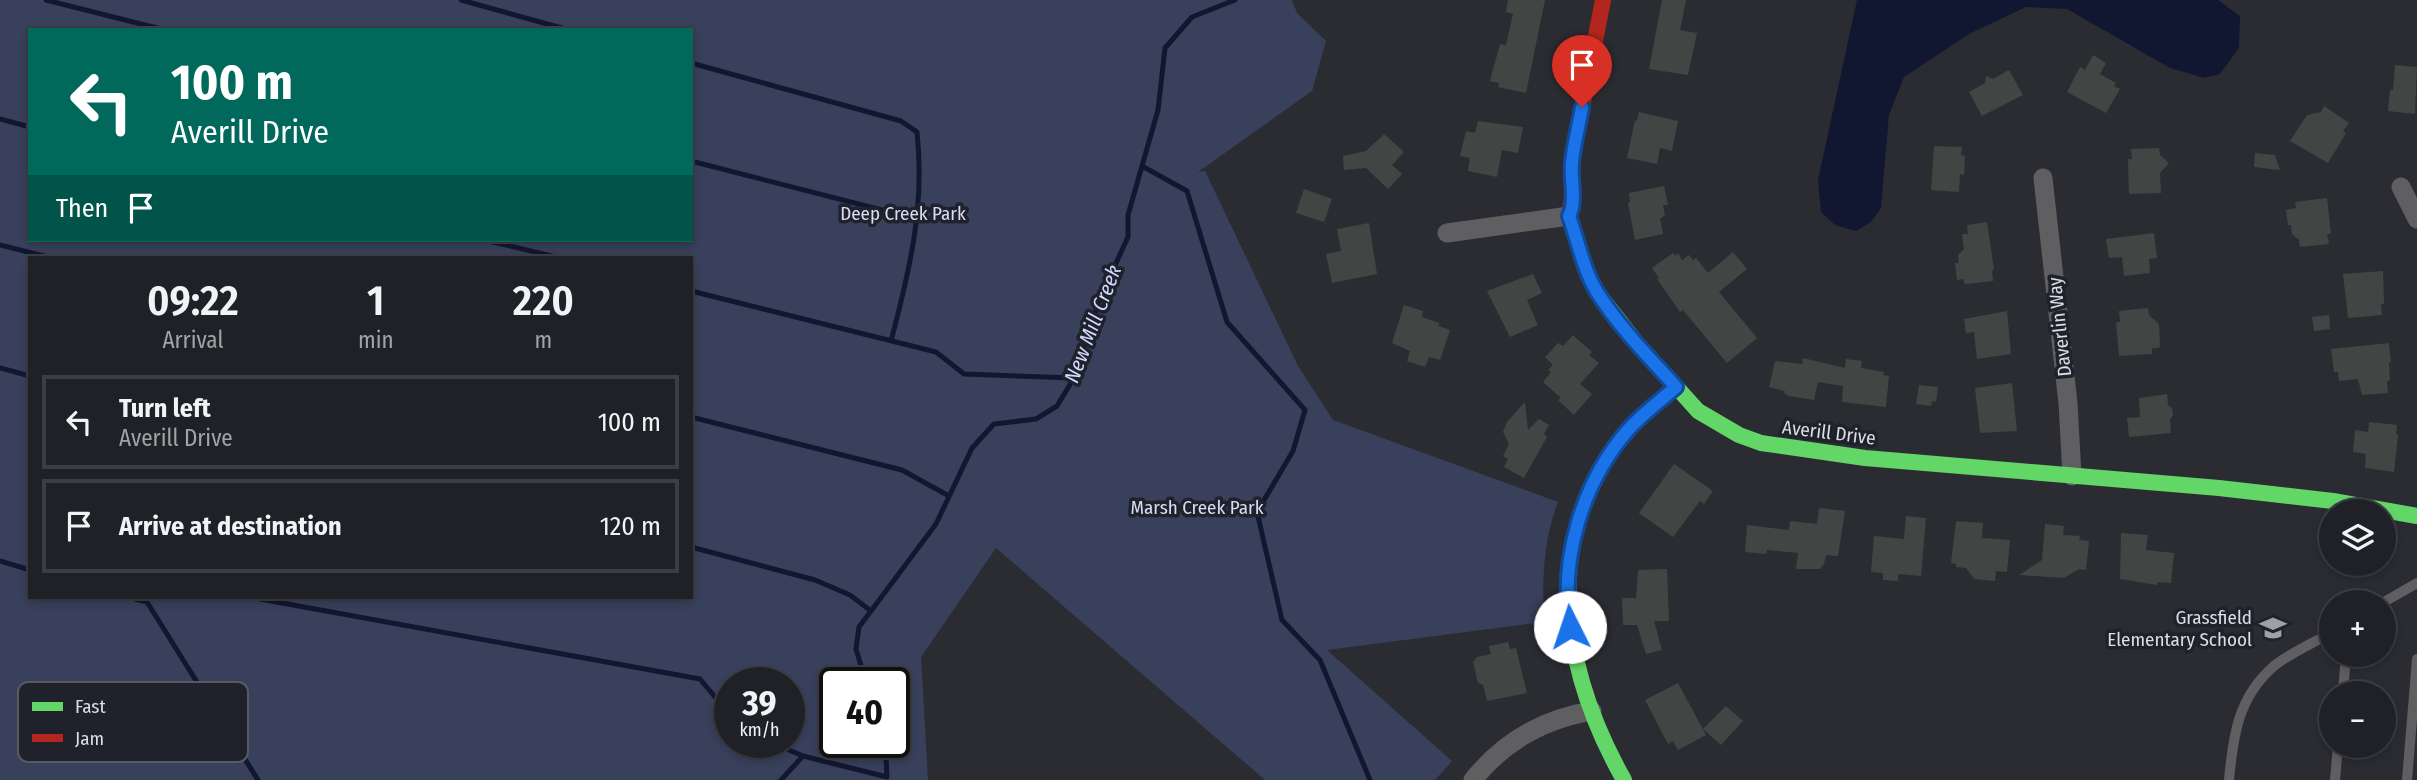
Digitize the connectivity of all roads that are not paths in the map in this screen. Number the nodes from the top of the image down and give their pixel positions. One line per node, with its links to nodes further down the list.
1 (1603, 0): 4 (street, Averill Drive)
2 (2043, 178): 8 (street, Daverlin Way)
3 (2401, 187): 5 (street)
4 (1569, 216): 6 (street); 7 (street, Averill Drive)
5 (2417, 219)
6 (1447, 233)
7 (1676, 387): 8 (street, Averill Drive); 14 (street)
8 (2072, 476): 9 (street, Averill Drive)
9 (2417, 516)
10 (2417, 583): 11 (lane)
11 (2396, 595)
12 (2319, 640): 18 (lane)
13 (2417, 659): 20 (lane)
14 (1592, 711): 16 (street); 17 (street)
15 (2337, 758): 19 (lane)
16 (1473, 780)
17 (1624, 780)
18 (2229, 780)
19 (2335, 780)
20 (2407, 780)

